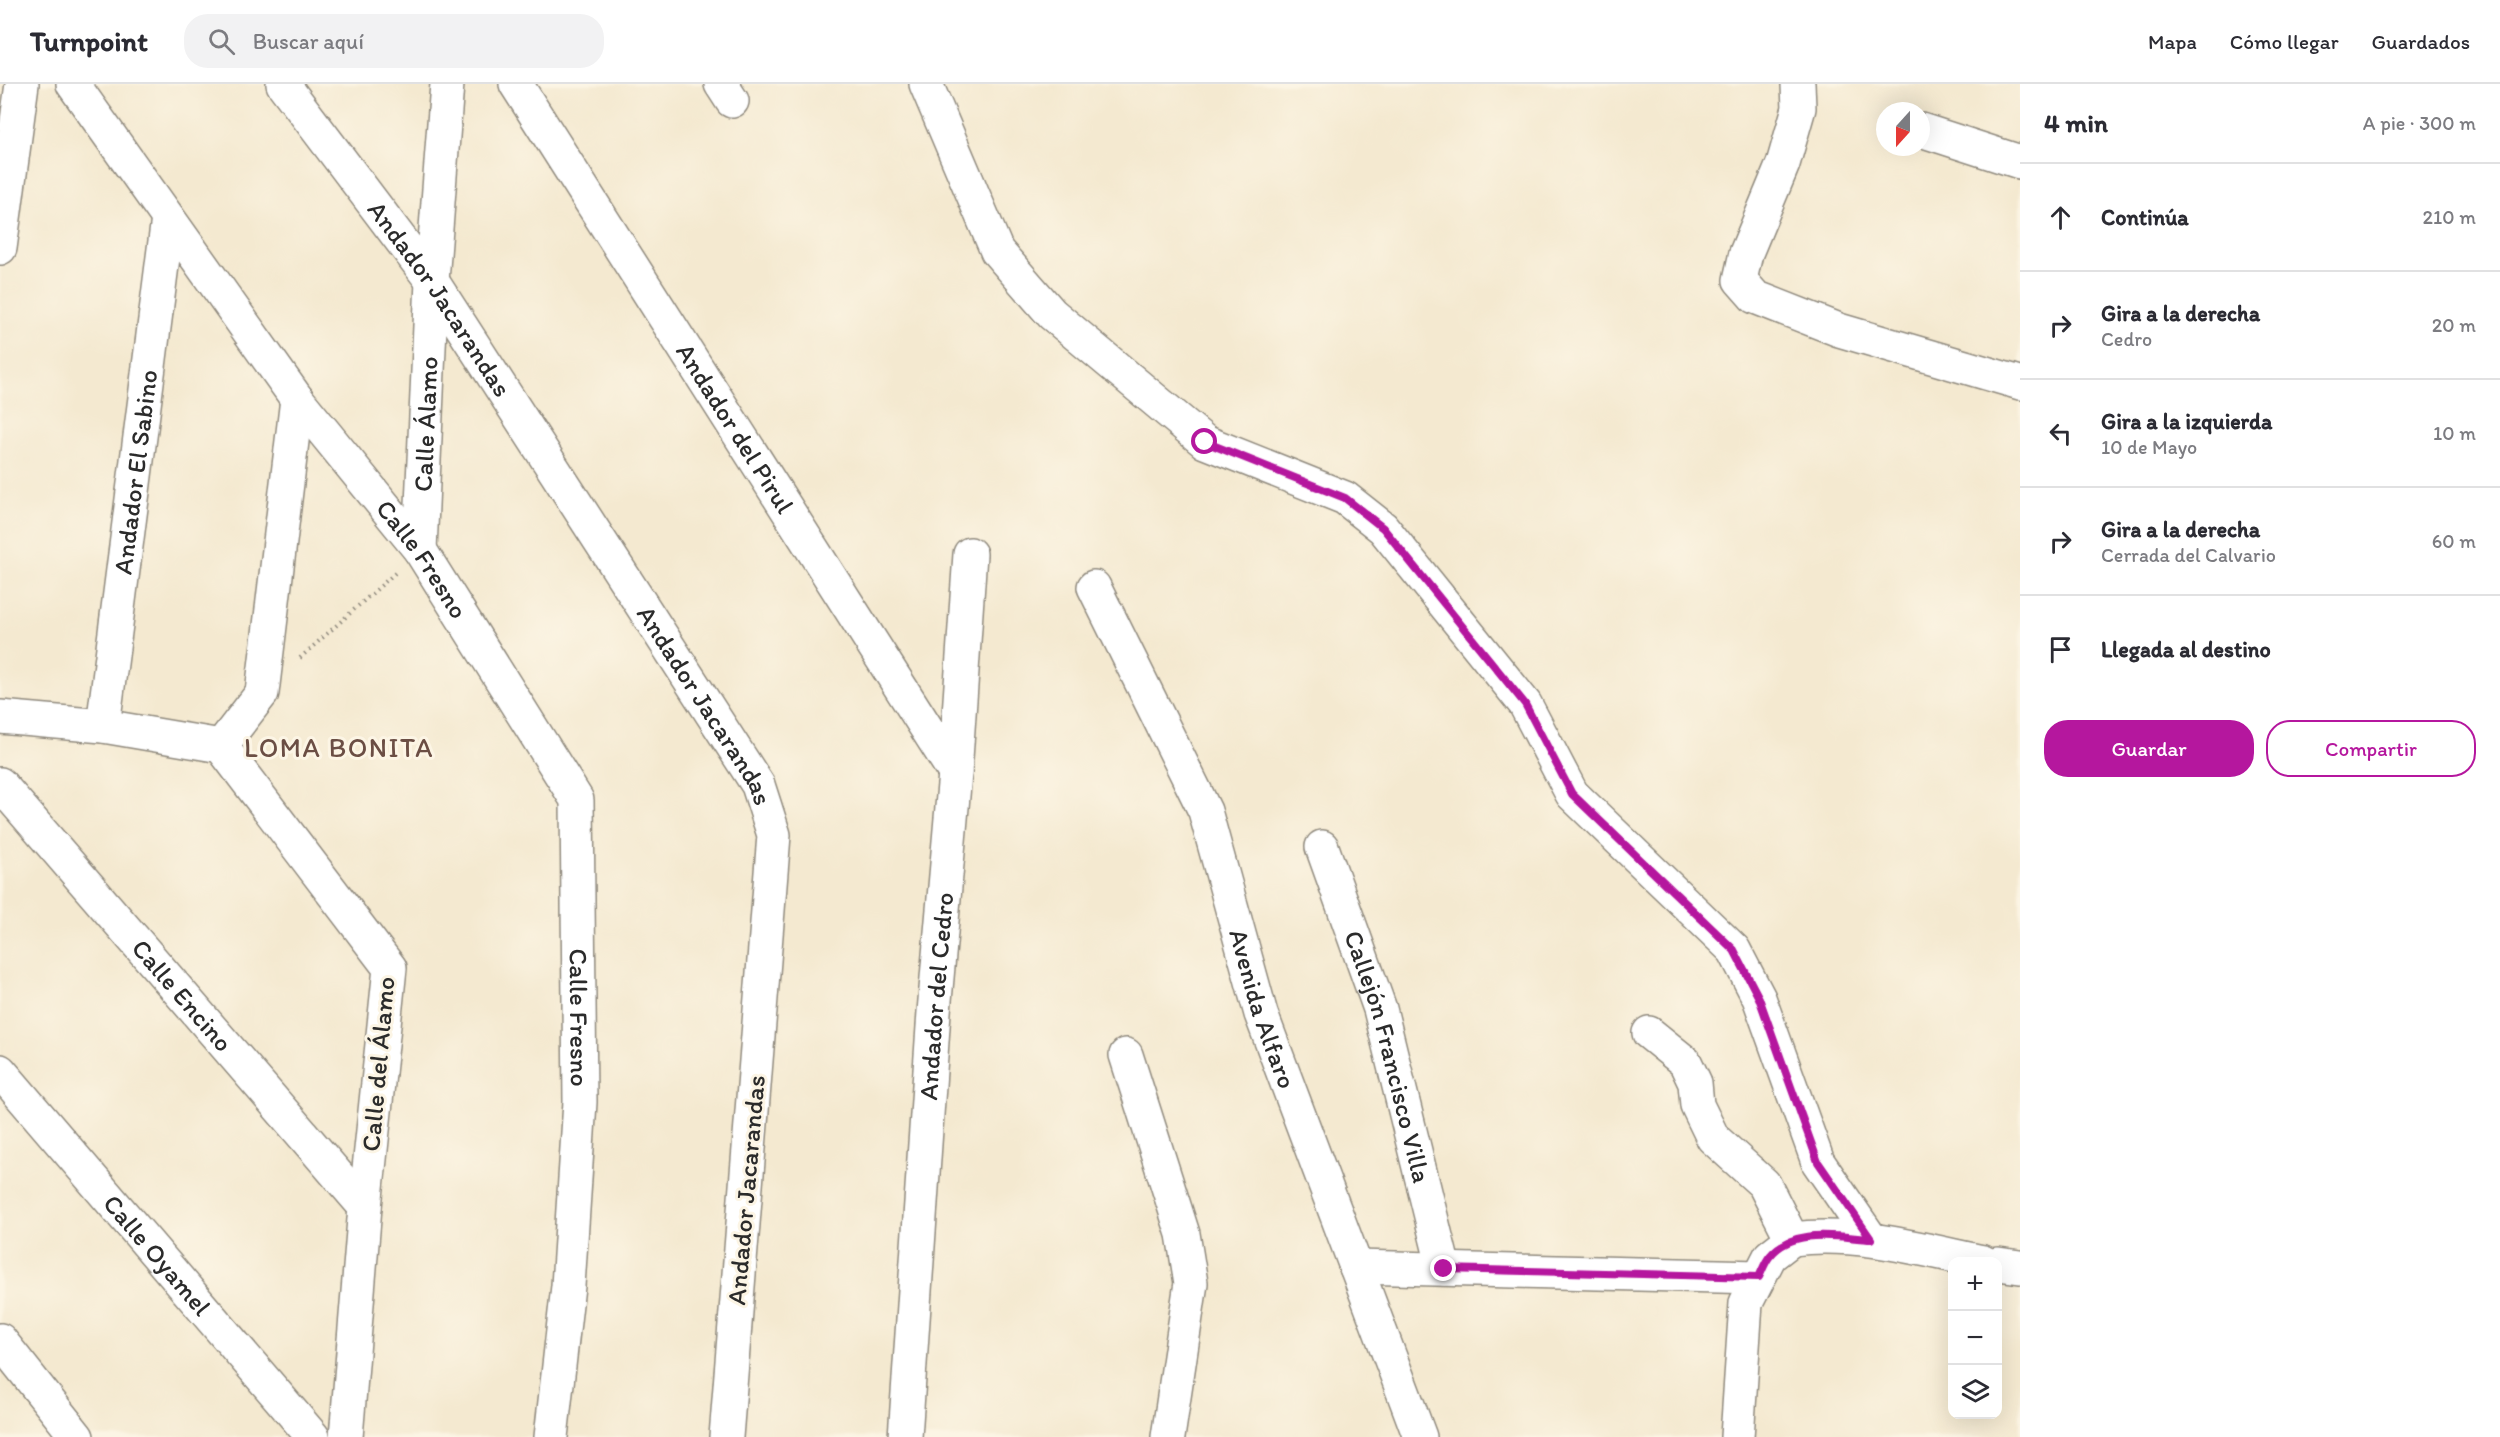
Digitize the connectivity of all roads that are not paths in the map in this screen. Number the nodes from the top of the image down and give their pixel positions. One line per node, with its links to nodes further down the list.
1 (22, 84): 11 (street)
2 (73, 84): 10 (street, Calle Fresno)
3 (283, 84): 12 (street, Andador Jacarandas)
4 (447, 84): 12 (street, Calle Álamo)
5 (516, 84): 21 (street, Andador del Pirul)
6 (926, 84): 29 (street)
7 (1798, 84): 13 (street)
8 (1930, 133): 9 (street)
9 (2020, 162)
10 (168, 218): 14 (street, Calle Fresno); 19 (street, Andador El Sabino)
11 (0, 248)
12 (432, 281): 15 (street, Calle Álamo); 41 (street, Andador Jacarandas)
13 (2020, 383)
14 (297, 399): 15 (street, Calle Fresno); 20 (street)
15 (420, 550): 40 (street, Calle Fresno)
16 (970, 555): 21 (street, Andador del Cedro)
17 (1094, 587): 32 (street, Avenida Alfaro)
18 (0, 717): 19 (street)
19 (103, 726): 20 (street)
20 (220, 746): 27 (street, Calle del Álamo)
21 (955, 773): 42 (street, Andador del Cedro)
22 (0, 784): 27 (street, Calle Encino)
23 (1322, 847): 34 (street, Callejón Francisco Villa)
24 (1649, 1033): 28 (street)
25 (1126, 1055): 43 (street)
26 (0, 1071): 38 (street, Calle Oyamel)
27 (365, 1207): 39 (street, Calle del Álamo)
28 (1792, 1239): 29 (street); 35 (street)
29 (1871, 1239): 30 (street)
30 (1959, 1257)
31 (2002, 1265): 33 (street)
32 (1356, 1267): 34 (street); 44 (street, Avenida Alfaro)
33 (2020, 1268)
34 (1444, 1269): 35 (street)
35 (1759, 1277): 45 (street)
36 (0, 1340): 37 (street)
37 (77, 1437)
38 (313, 1437)
39 (346, 1437)
40 (550, 1437)
41 (726, 1437)
42 (905, 1437)
43 (1168, 1437)
44 (1420, 1437)
45 (1737, 1437)

